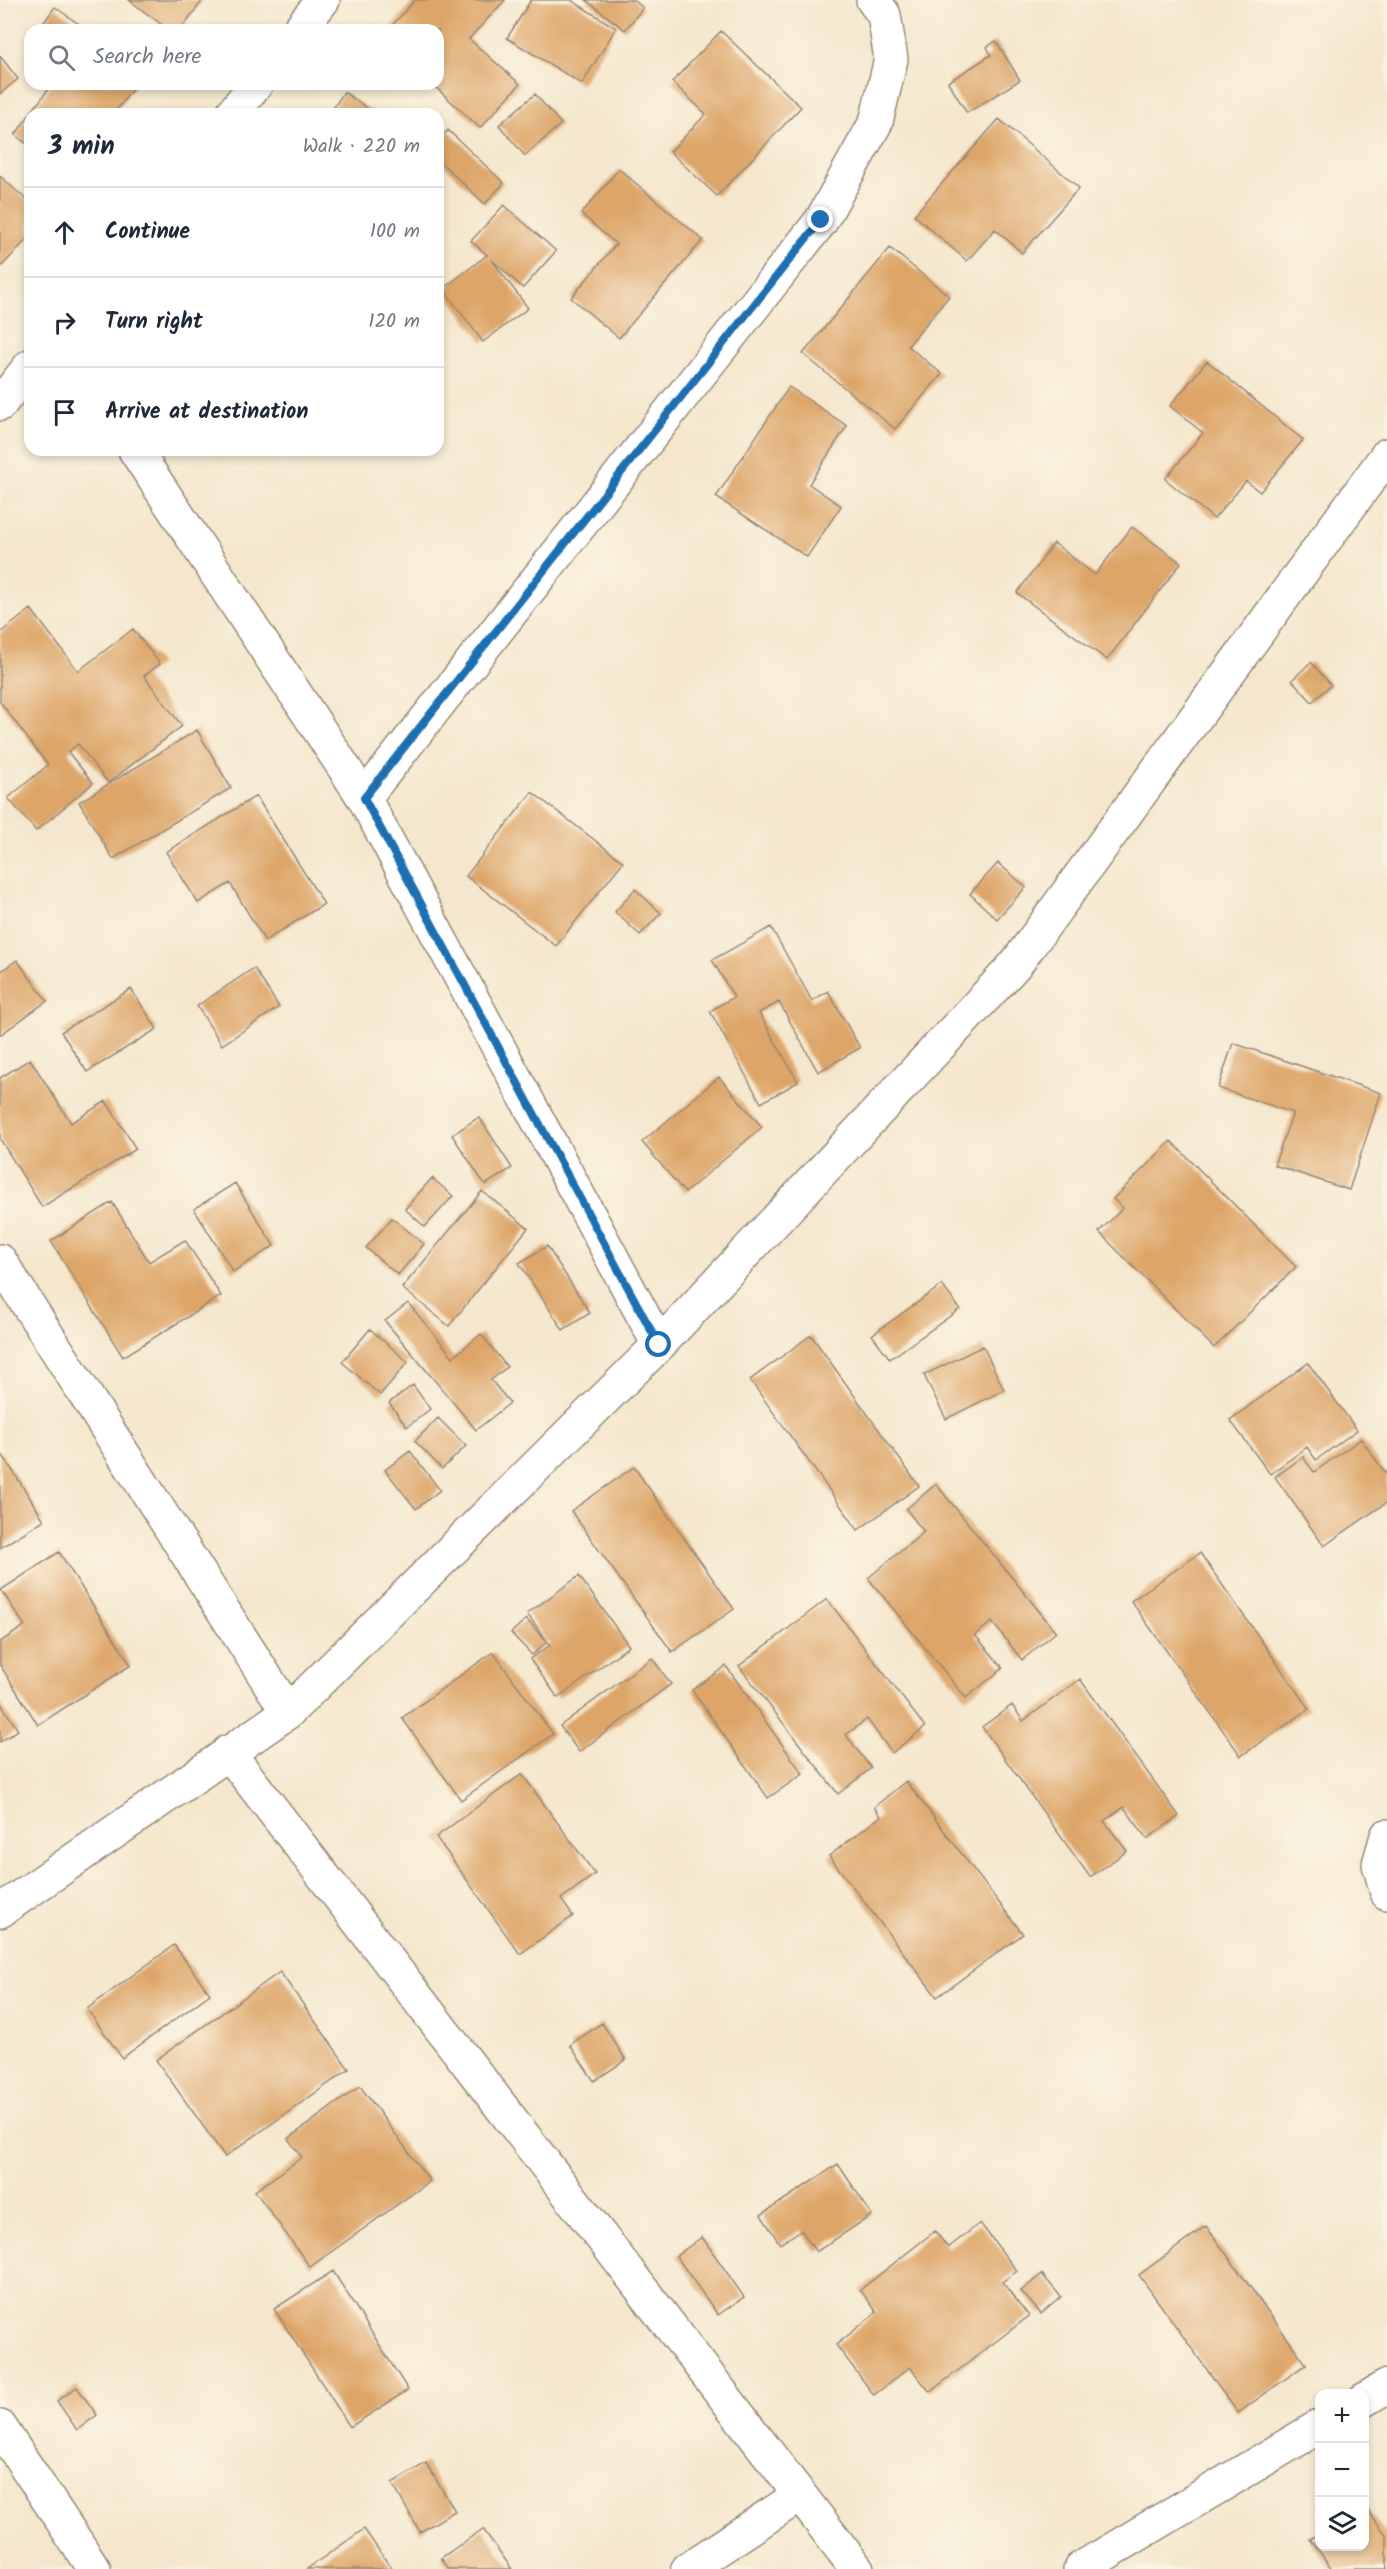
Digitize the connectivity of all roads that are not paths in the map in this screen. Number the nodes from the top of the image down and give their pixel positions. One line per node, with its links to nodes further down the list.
1 (323, 0): 3 (street)
2 (873, 0): 10 (street)
3 (304, 24)
4 (251, 90): 5 (street)
5 (237, 108)
6 (24, 374): 7 (street)
7 (0, 404)
8 (1387, 455): 12 (street)
9 (139, 456): 10 (street)
10 (364, 798): 12 (street)
11 (0, 1261): 13 (street)
12 (659, 1345): 13 (street)
13 (288, 1712): 14 (street)
14 (228, 1752): 17 (street); 22 (street)
15 (1387, 1836): 16 (street)
16 (1387, 1893)
17 (0, 1911)
18 (1387, 2386): 19 (street)
19 (1369, 2397)
20 (0, 2427): 23 (street)
21 (1315, 2429): 26 (street)
22 (800, 2495): 24 (street); 25 (street)
23 (94, 2569)
24 (688, 2569)
25 (856, 2569)
26 (1080, 2569)

